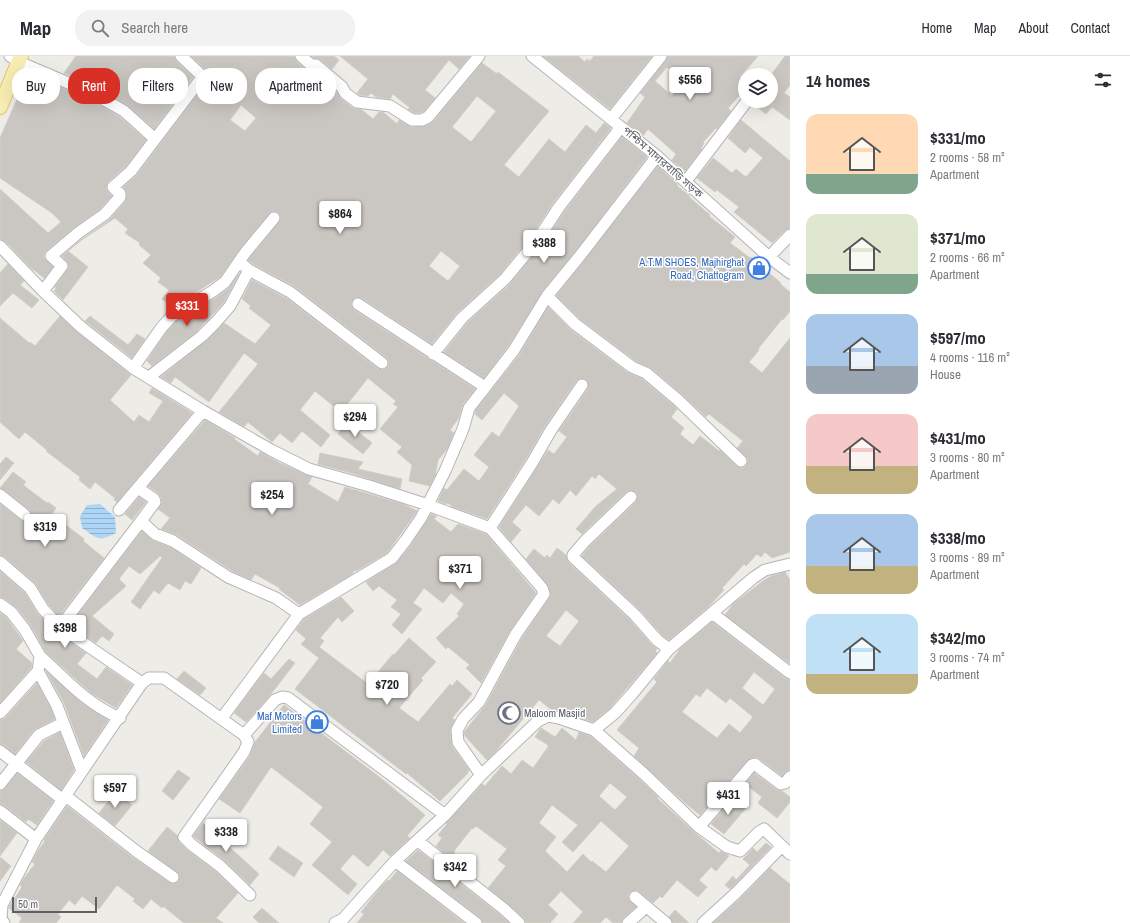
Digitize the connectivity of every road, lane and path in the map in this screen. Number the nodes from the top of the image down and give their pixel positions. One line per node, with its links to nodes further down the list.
1 (181, 56): 11 (street)
2 (301, 56): 3 (street)
3 (479, 56)
4 (532, 56): 9 (street, পশ্চিম মাদারবাড়ি সড়ক)
5 (661, 56): 9 (street)
6 (17, 58): 7 (main road); 11 (street)
7 (1, 99)
8 (742, 108): 13 (street)
9 (611, 119): 10 (street, পশ্চিম মাদারবাড়ি সড়ক)
10 (621, 126): 12 (street, পশ্চিম মাদারবাড়ি সড়ক); 24 (street)
11 (155, 139): 21 (street)
12 (657, 156): 13 (street, পশ্চিম মাদারবাড়ি সড়ক); 22 (street)
13 (686, 181): 17 (street, পশ্চিম মাদারবাড়ি সড়ক)
14 (274, 218): 18 (street)
15 (790, 234): 17 (street)
16 (0, 246): 21 (street)
17 (769, 257): 20 (street, পশ্চিম মাদারবাড়ি সড়ক)
18 (239, 262): 19 (street); 26 (street)
19 (249, 270): 25 (street); 27 (street)
20 (790, 273)
21 (43, 291): 26 (street)
22 (547, 296): 29 (street); 31 (street)
23 (358, 304): 24 (street)
24 (433, 354): 29 (street)
25 (382, 362)
26 (133, 368): 27 (street)
27 (149, 377): 30 (street)
28 (582, 386): 39 (street)
29 (485, 387): 35 (street)
30 (203, 411): 32 (street); 35 (street)
31 (741, 461)
32 (138, 488): 36 (street); 38 (street)
33 (0, 495): 37 (street)
34 (631, 497): 46 (street)
35 (428, 505): 39 (street); 44 (street)
36 (119, 510)
37 (25, 515)
38 (141, 521): 44 (street); 45 (street)
39 (490, 528): 60 (street)
40 (0, 562): 45 (street)
41 (790, 564): 43 (street)
42 (0, 604): 47 (street)
43 (712, 612): 46 (street); 49 (street)
44 (299, 614): 53 (street)
45 (60, 627): 50 (street)
46 (669, 649): 55 (street)
47 (40, 656): 48 (street); 52 (street)
48 (38, 670): 51 (street); 54 (street)
49 (790, 673)
50 (142, 683): 52 (street); 53 (street)
51 (0, 713)
52 (120, 718): 59 (street)
53 (222, 718): 56 (street)
54 (63, 723): 58 (street); 59 (street)
55 (594, 730): 60 (street); 66 (street)
56 (244, 735): 65 (street); 72 (street)
57 (0, 751): 58 (street)
58 (15, 763): 62 (street); 63 (street)
59 (82, 772): 63 (street)
60 (481, 775): 65 (street)
61 (790, 777): 66 (street)
62 (0, 784)
63 (64, 798): 67 (street); 71 (street)
64 (0, 811): 67 (street)
65 (445, 815): 68 (street)
66 (699, 827): 69 (street)
67 (36, 839): 75 (street)
68 (418, 841): 70 (street); 78 (street)
69 (786, 850): 81 (street)
70 (395, 861): 76 (street); 77 (street)
71 (173, 877)
72 (250, 895)
73 (635, 897): 74 (street)
74 (646, 907): 79 (street); 80 (street)
75 (4, 923)
76 (335, 923)
77 (476, 923)
78 (518, 923)
79 (628, 923)
80 (666, 923)
81 (703, 923)

